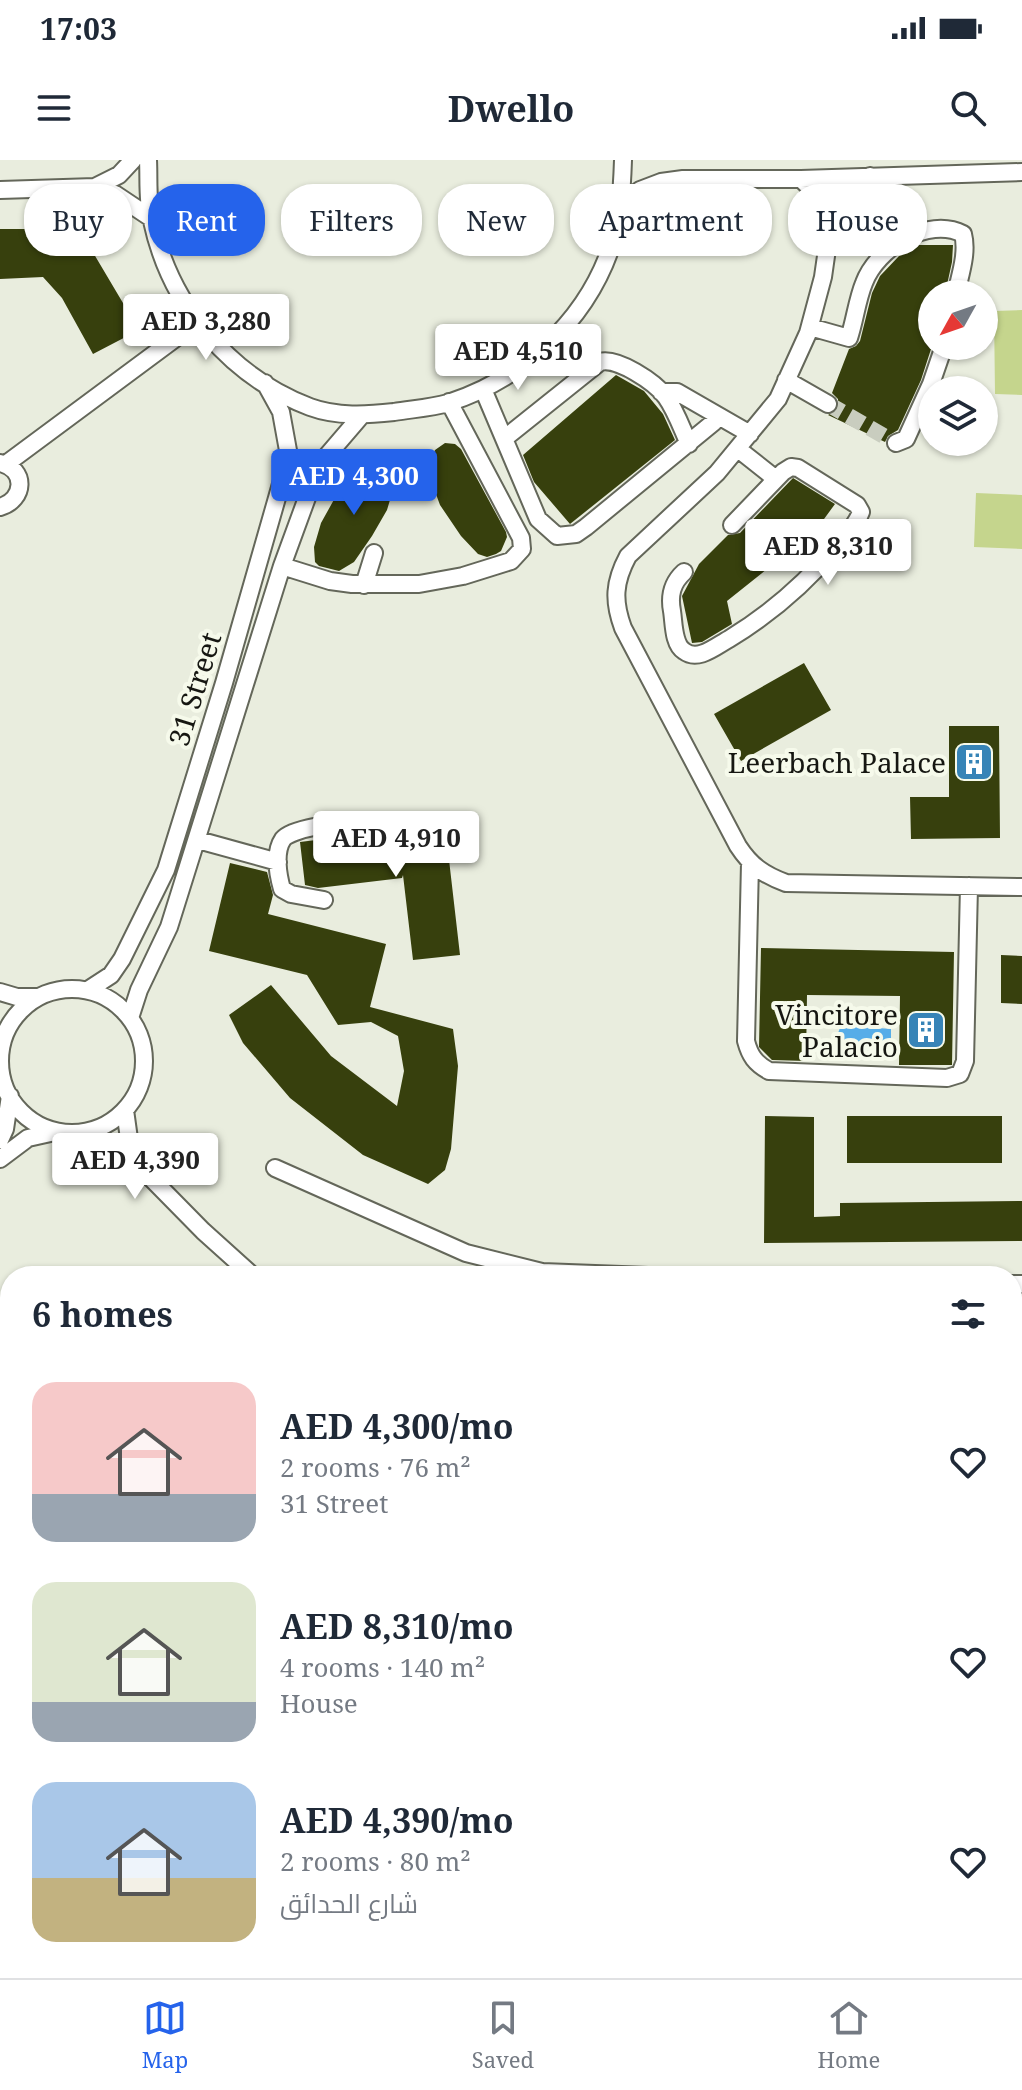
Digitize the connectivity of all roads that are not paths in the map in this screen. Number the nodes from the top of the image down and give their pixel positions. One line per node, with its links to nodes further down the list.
1 (133, 160): 7 (street)
2 (148, 160): 8 (street)
3 (623, 160): 9 (street)
4 (1022, 172): 5 (street)
5 (870, 176): 6 (street); 12 (street)
6 (801, 179): 10 (street); 11 (street)
7 (101, 184)
8 (149, 184)
9 (622, 184)
10 (656, 184)
11 (806, 184)
12 (861, 184)
13 (24, 189): 14 (street)
14 (0, 190)
15 (163, 256): 19 (street)
16 (607, 256): 24 (street)
17 (826, 256): 20 (street)
18 (959, 280): 20 (street)
19 (196, 323): 23 (street); 36 (street)
20 (810, 327): 22 (street)
21 (939, 360): 33 (street)
22 (786, 380): 27 (street); 31 (street)
23 (265, 383): 28 (street); 51 (street, 31 Street)
24 (483, 389): 26 (street); 32 (street)
25 (661, 392): 30 (street); 32 (street); 34 (street)
26 (449, 402): 28 (street); 43 (street)
27 (828, 404)
28 (361, 416): 41 (street, 31 Street)
29 (714, 422): 30 (street); 30 (street); 34 (street)
30 (734, 425): 31 (street)
31 (750, 434): 35 (street)
32 (505, 438): 34 (street)
33 (896, 443)
34 (689, 444)
35 (738, 449): 37 (street); 47 (street)
36 (3, 463): 38 (street)
37 (776, 479): 39 (street); 42 (street)
38 (0, 507)
39 (732, 525)
40 (374, 553): 43 (street)
41 (282, 566): 43 (street); 45 (street, 31 Street)
42 (684, 572)
43 (364, 585)
44 (360, 833): 46 (street)
45 (198, 840): 46 (street); 54 (street, 31 Street)
46 (278, 862): 50 (street)
47 (750, 863): 48 (street); 48 (street)
48 (969, 886): 49 (street)
49 (1022, 887)
50 (324, 900)
51 (88, 990): 53 (street); 54 (street)
52 (0, 992): 53 (street)
53 (38, 997): 55 (street)
54 (130, 1018): 57 (street)
55 (2, 1033): 56 (street)
56 (10, 1096): 58 (street); 60 (street)
57 (125, 1110): 59 (street); 63 (street)
58 (57, 1131): 59 (street); 61 (street)
59 (80, 1133): 63 (street)
60 (0, 1140)
61 (0, 1159)
62 (275, 1168): 65 (street)
63 (203, 1231): 64 (street)
64 (242, 1266)
65 (518, 1266)

